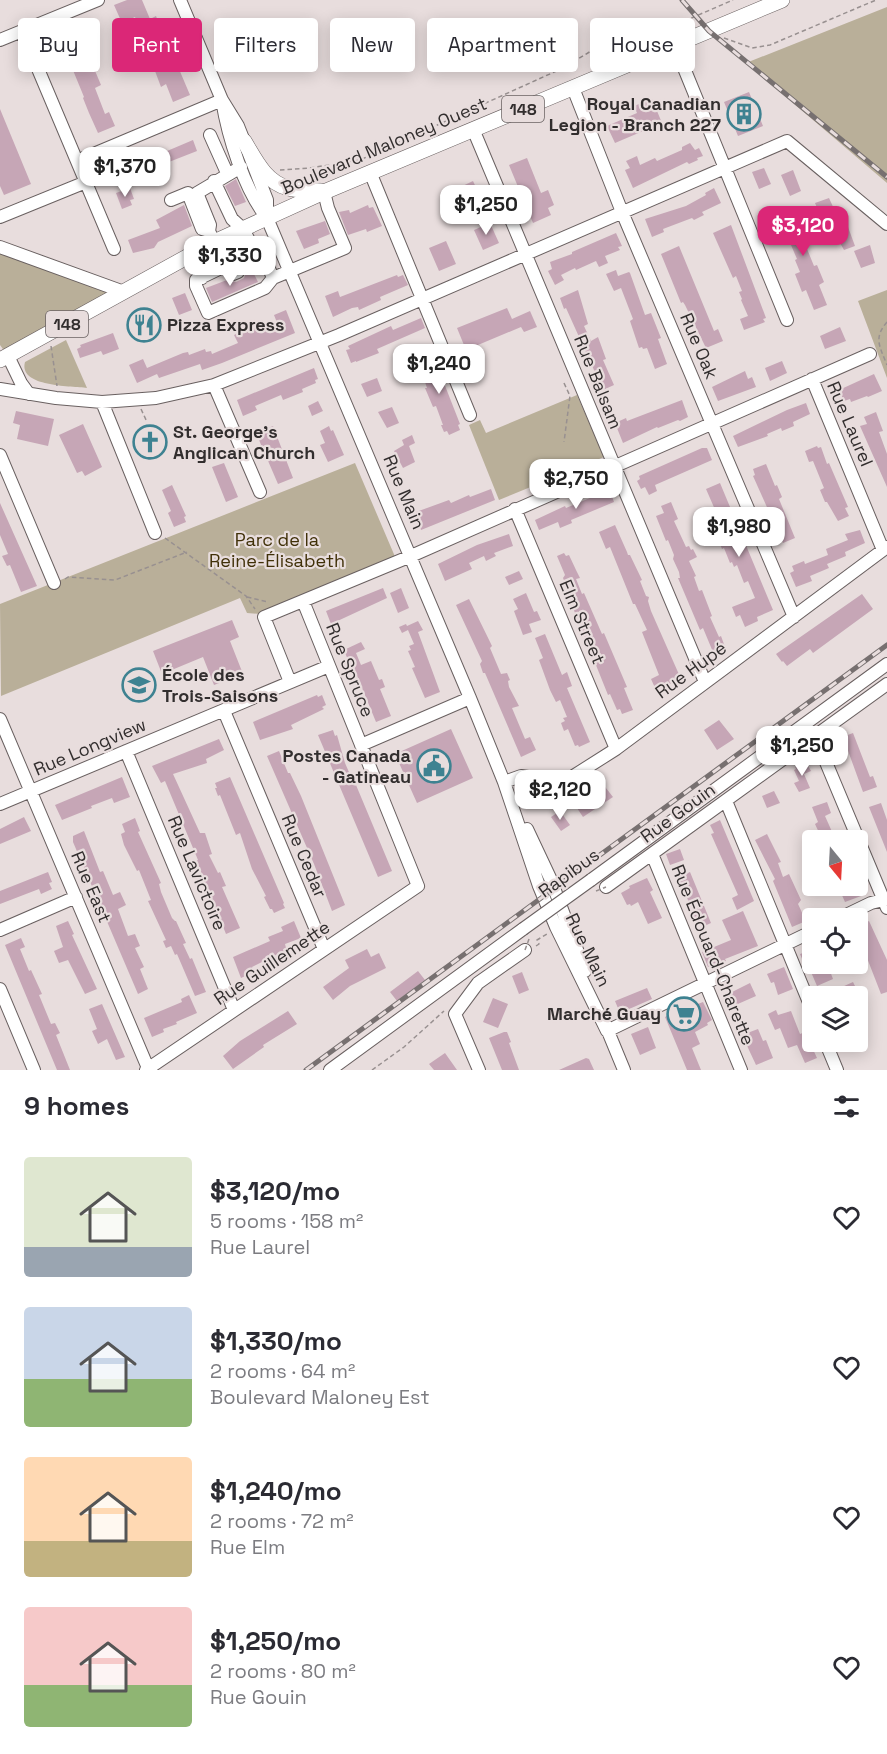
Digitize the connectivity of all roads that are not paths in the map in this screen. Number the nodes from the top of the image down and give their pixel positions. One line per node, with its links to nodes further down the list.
1 (98, 0): 4 (street)
2 (180, 0): 12 (street, Rue Main)
3 (782, 0): 6 (main road, Boulevard Maloney Ouest / 148)
4 (54, 18)
5 (18, 33): 7 (street)
6 (695, 37)
7 (0, 40)
8 (39, 72): 17 (street)
9 (612, 72): 11 (main road, Boulevard Maloney Ouest / 148)
10 (685, 72): 19 (street)
11 (573, 88): 13 (main road, Boulevard Maloney Ouest / 148); 26 (street, Rue Oak)
12 (222, 100): 15 (street, Rue Main); 17 (street)
13 (474, 129): 20 (main road, Boulevard Maloney Ouest / 148); 34 (street, Rue Balsam)
14 (210, 135): 16 (street)
15 (239, 145): 16 (street); 18 (street, Rue Main); 24 (main road); 28 (street, Rue Main)
16 (220, 156): 21 (street)
17 (77, 161): 23 (street)
18 (241, 167): 21 (street); 28 (street, Rue Main)
19 (724, 168): 26 (street); 29 (street); 42 (street)
20 (370, 172): 24 (main road, Boulevard Maloney Ouest / 148); 41 (street)
21 (227, 173): 22 (street)
22 (214, 181): 30 (street); 31 (street)
23 (86, 182): 27 (street); 33 (street)
24 (324, 192): 28 (main road, Boulevard Maloney Ouest / 148); 37 (street)
25 (171, 200): 31 (street)
26 (622, 212): 34 (street); 52 (street, Rue Oak)
27 (0, 217)
28 (267, 218): 30 (main road, 148); 37 (street, Rue Main)
29 (887, 224)
30 (243, 229): 31 (main road, 148); 36 (street)
31 (211, 237): 35 (main road, 148)
32 (0, 247): 40 (street)
33 (114, 249)
34 (526, 254): 41 (street); 54 (street, Rue Balsam)
35 (189, 256): 38 (street); 40 (main road, 148)
36 (256, 258): 38 (street); 39 (street)
37 (290, 271): 39 (street); 43 (street, Rue Main)
38 (202, 278): 39 (street)
39 (273, 278)
40 (124, 292): 45 (main road, 148)
41 (421, 299): 43 (street); 51 (street)
42 (787, 320)
43 (320, 341): 47 (street); 59 (street, Rue Main)
44 (870, 354): 46 (street)
45 (4, 358): 49 (street)
46 (812, 379): 52 (street); 58 (street, Rue Laurel)
47 (214, 385): 50 (street); 55 (street)
48 (0, 389): 49 (street)
49 (29, 394): 50 (street)
50 (102, 402): 57 (street)
51 (470, 415)
52 (712, 424): 54 (street); 62 (street, Rue Oak)
53 (0, 455): 60 (street)
54 (614, 466): 56 (street); 66 (street, Rue Balsam)
55 (260, 492)
56 (515, 509): 59 (street); 73 (street, Elm Street)
57 (155, 533)
58 (885, 548): 62 (street, Rue Hupé)
59 (411, 556): 61 (street); 68 (street, Rue Main)
60 (54, 583)
61 (303, 601): 64 (street, Rue Spruce); 65 (street)
62 (794, 617): 66 (street, Rue Hupé)
63 (887, 664): 98 (street, Rapibus, bridge)
64 (329, 666): 65 (street, Rue Longview); 72 (street, Rue Spruce)
65 (290, 682): 69 (street, Rue Longview)
66 (705, 682): 73 (street, Rue Hupé)
67 (887, 684): 71 (street, Rue Gouin)
68 (470, 698): 72 (street); 75 (street, Rue Main)
69 (224, 711): 74 (street, Rue Longview); 88 (street, Rue Cedar)
70 (0, 719): 76 (street, Rue East)
71 (814, 736): 77 (street, Rue Gouin); 83 (street)
72 (361, 745): 80 (street, Rue Spruce)
73 (616, 749): 75 (street, Rue Hupé)
74 (126, 751): 76 (street, Rue Longview); 93 (street, Rue Lavictoire)
75 (504, 782): 94 (street, Rue Main)
76 (32, 792): 78 (street, Rue Longview); 82 (street, Rue East)
77 (726, 801): 79 (street, Rue Gouin); 87 (street)
78 (0, 804)
79 (652, 854): 81 (street, Rue Gouin); 90 (street, Rue Édouard-Charette)
80 (418, 886): 88 (street, Rue Guillemette)
81 (606, 887)
82 (76, 897): 85 (street); 96 (street, Rue East)
83 (886, 902): 84 (street)
84 (861, 908)
85 (0, 930)
86 (802, 936): 87 (street)
87 (785, 944): 90 (street); 91 (street)
88 (324, 949): 93 (street, Rue Guillemette)
89 (528, 951): 99 (street)
90 (705, 984): 94 (street); 101 (street, Rue Édouard-Charette)
91 (802, 986)
92 (0, 989): 97 (street)
93 (234, 1010): 96 (street, Rue Guillemette)
94 (608, 1031): 100 (street, Rue Main)
95 (830, 1052): 102 (street)
96 (147, 1069)
97 (34, 1070)
98 (330, 1070)
99 (479, 1070)
100 (624, 1070)
101 (741, 1070)
102 (837, 1070)

